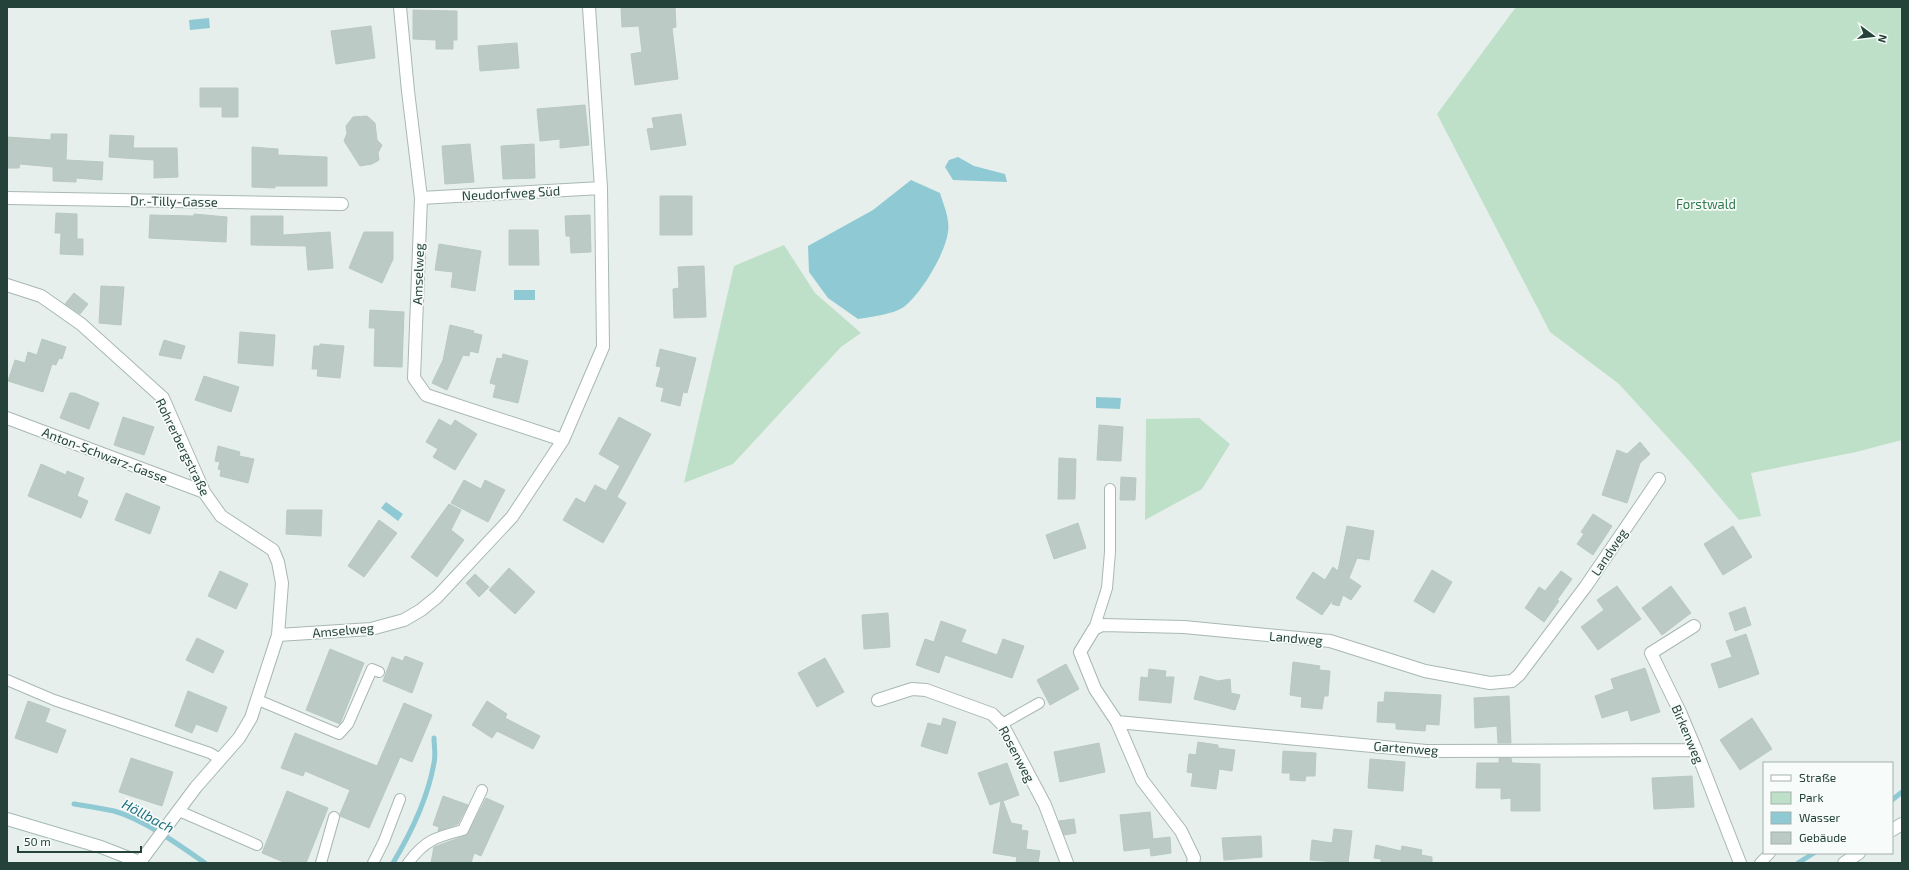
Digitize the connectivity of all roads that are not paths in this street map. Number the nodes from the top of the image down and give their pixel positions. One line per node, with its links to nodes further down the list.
1 (400, 7): 5 (street, Amselweg)
2 (589, 7): 3 (street, Amselweg)
3 (601, 188): 5 (street, Neudorfweg Süd); 9 (street, Amselweg)
4 (7, 198): 6 (street, Dr.-Tilly-Gasse)
5 (421, 198): 9 (street, Amselweg)
6 (342, 204)
7 (7, 285): 12 (street, Rohrerbergstraße)
8 (7, 418): 12 (street, Anton-Schwarz-Gasse)
9 (563, 440): 15 (street, Amselweg)
10 (1659, 479): 14 (street, Landweg)
11 (1110, 489): 14 (lane)
12 (204, 492): 15 (street, Rohrerbergstraße)
13 (1694, 626): 23 (street, Birkenweg)
14 (1094, 629): 21 (street)
15 (278, 635): 18 (street, Rohrerbergstraße)
16 (379, 672): 18 (lane)
17 (7, 680): 24 (lane)
18 (258, 700): 24 (street, Rohrerbergstraße)
19 (878, 700): 22 (street, Rosenweg)
20 (1039, 703): 22 (lane)
21 (1118, 722): 23 (street, Gartenweg); 40 (street)
22 (1002, 724): 39 (street, Rosenweg)
23 (1696, 750): 41 (street, Birkenweg)
24 (220, 759): 27 (street, Rohrerbergstraße)
25 (482, 790): 38 (lane)
26 (400, 799): 37 (lane)
27 (179, 811): 32 (lane); 35 (street, Rohrerbergstraße)
28 (334, 817): 36 (lane)
29 (7, 819): 35 (street)
30 (1902, 824): 31 (street)
31 (1893, 829)
32 (257, 845)
33 (1769, 854): 42 (lane)
34 (1858, 854): 43 (street)
35 (141, 862)
36 (321, 863)
37 (373, 863)
38 (408, 863)
39 (1067, 863)
40 (1193, 863)
41 (1740, 863)
42 (1760, 863)
43 (1844, 863)

